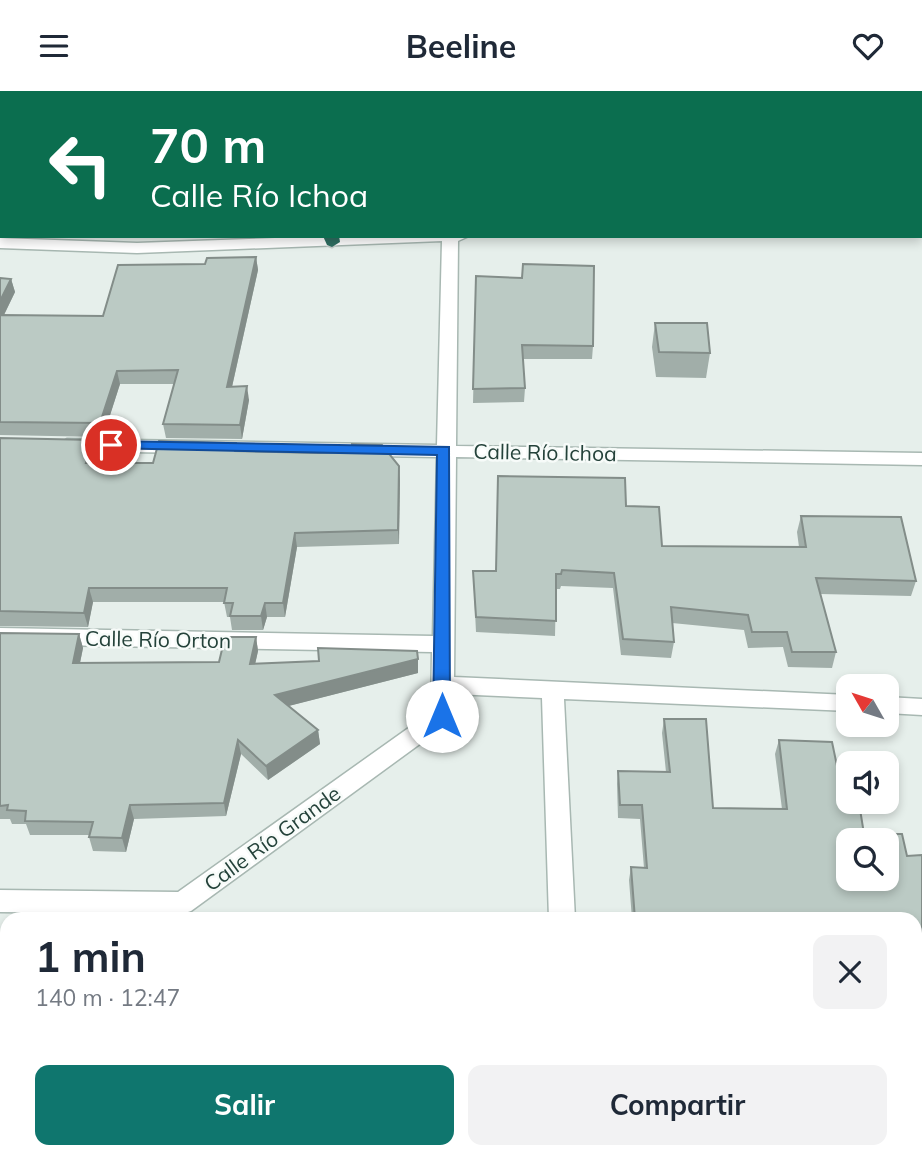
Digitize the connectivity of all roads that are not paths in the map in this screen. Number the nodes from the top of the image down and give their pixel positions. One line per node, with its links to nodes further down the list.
1 (394, 238): 3 (street)
2 (457, 238): 6 (street)
3 (332, 239): 4 (street)
4 (0, 243)
5 (42, 444): 6 (street, Calle Río Ichoa)
6 (444, 450): 7 (street, Calle Río Ichoa); 9 (street)
7 (922, 459)
8 (0, 636): 9 (street, Calle Río Orton)
9 (442, 645): 10 (street)
10 (442, 685): 11 (street); 16 (street, Calle Río Grande)
11 (553, 689): 12 (street); 17 (street)
12 (836, 702)
13 (900, 706): 14 (street)
14 (922, 707)
15 (0, 901): 16 (street, Calle Río Grande)
16 (169, 911)
17 (562, 912)

